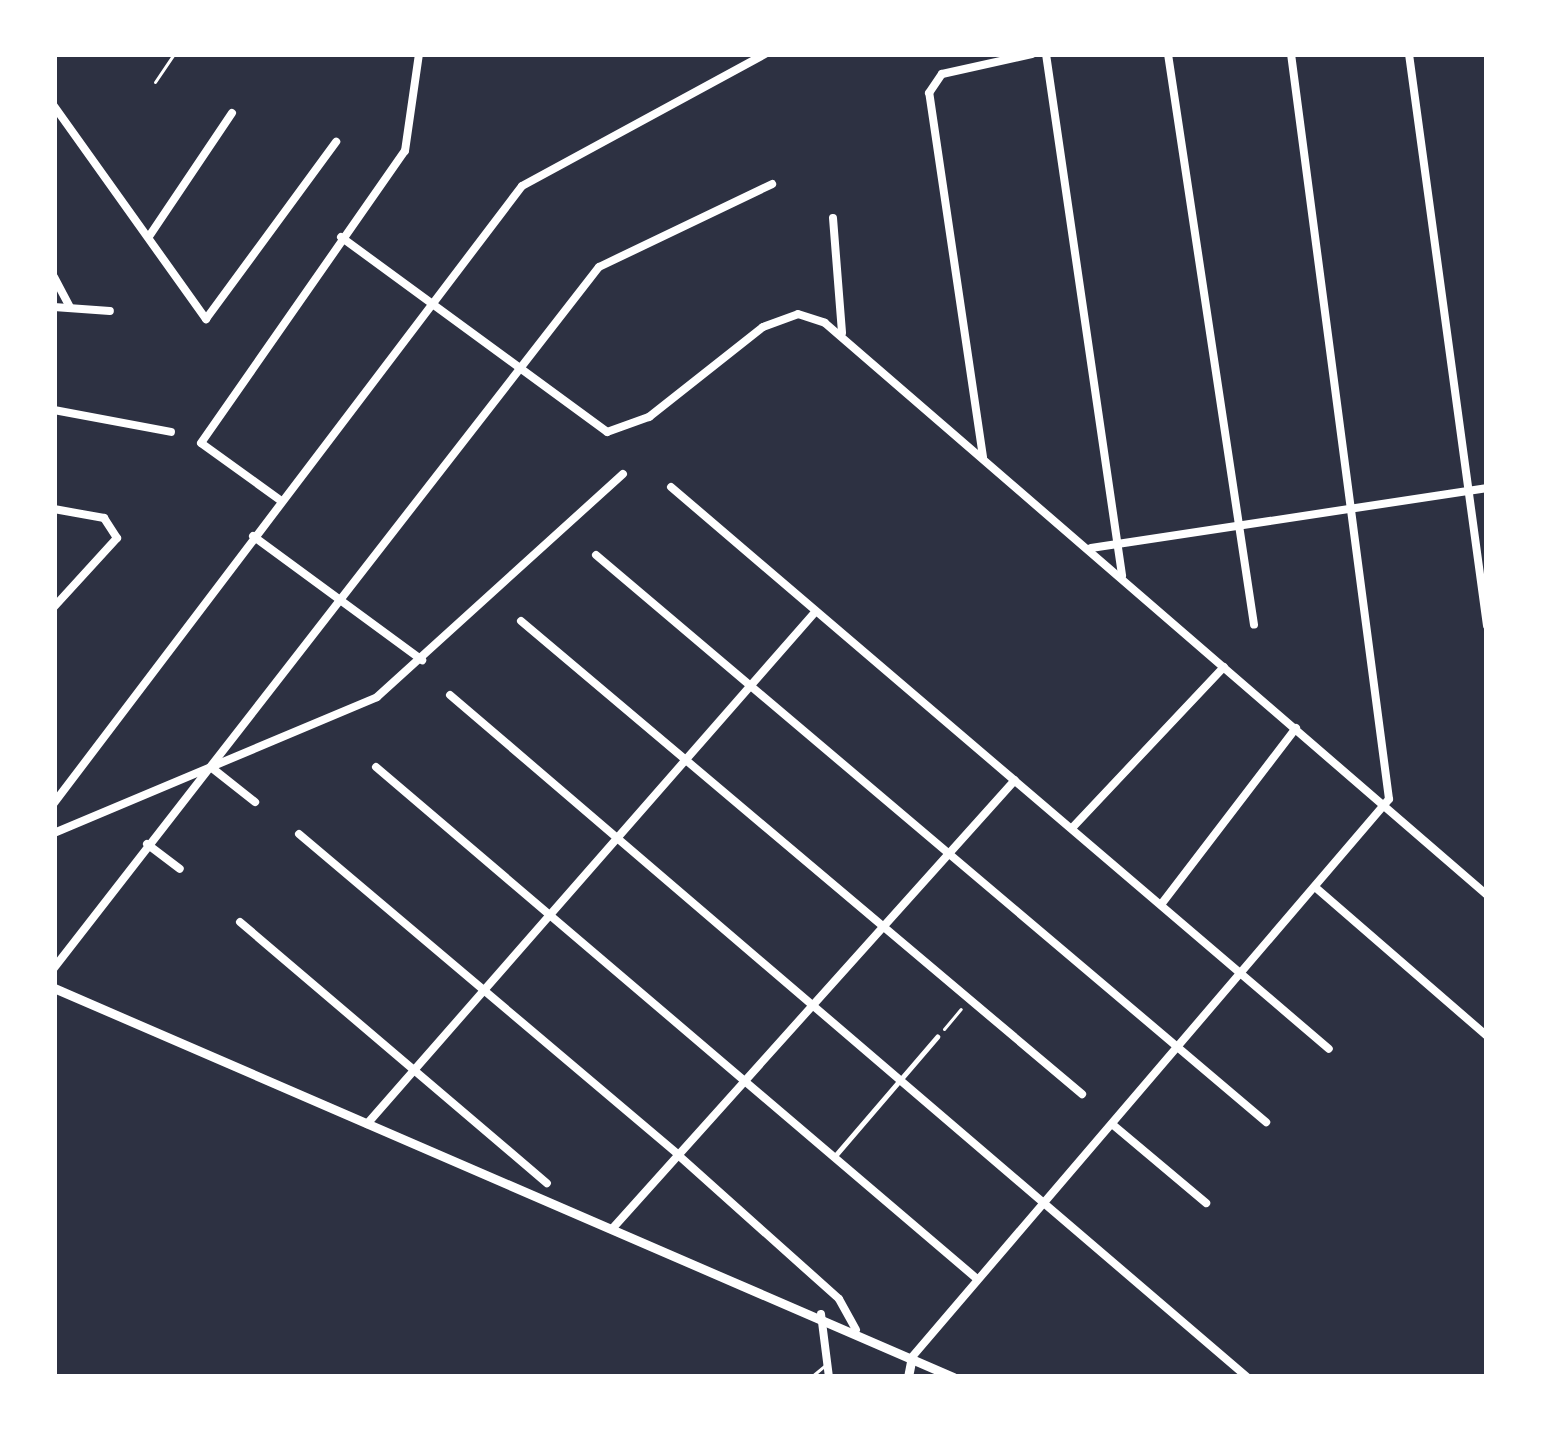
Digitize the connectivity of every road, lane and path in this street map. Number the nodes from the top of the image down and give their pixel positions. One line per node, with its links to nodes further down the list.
1 (174, 54): 9 (path)
2 (419, 54): 18 (street)
3 (765, 54): 20 (street)
4 (1032, 54): 28 (street)
5 (1046, 54): 39 (street)
6 (1168, 54): 36 (street)
7 (1291, 54): 35 (street)
8 (1408, 54): 32 (street)
9 (154, 82)
10 (54, 106): 12 (street)
11 (232, 113): 17 (street)
12 (67, 121): 13 (street); 17 (street)
13 (54, 127)
14 (336, 142): 17 (street)
15 (772, 184): 25 (street)
16 (833, 218): 24 (street)
17 (150, 235)
18 (341, 237): 20 (street); 33 (street)
19 (54, 277): 22 (street)
20 (434, 304): 25 (street); 33 (street)
21 (54, 307): 22 (street)
22 (71, 308): 23 (street)
23 (110, 311)
24 (842, 334): 25 (street); 28 (street)
25 (519, 372): 42 (street)
26 (54, 410): 27 (street)
27 (171, 432)
28 (982, 457): 38 (street)
29 (623, 474): 48 (street)
30 (671, 487): 44 (street)
31 (1487, 488): 32 (street)
32 (1466, 491): 35 (street); 47 (street)
33 (280, 500): 37 (street)
34 (54, 509): 43 (street)
35 (1358, 512): 36 (street); 60 (street)
36 (1243, 533): 39 (street); 46 (street)
37 (253, 536): 42 (street); 59 (street)
38 (1090, 548): 39 (street); 41 (street)
39 (1118, 550): 41 (street)
40 (596, 555): 50 (street)
41 (1122, 576): 49 (street)
42 (342, 601): 48 (street); 54 (street)
43 (54, 607)
44 (815, 612): 50 (street); 57 (street)
45 (520, 621): 53 (street)
46 (1254, 625)
47 (1487, 626)
48 (422, 660): 54 (street)
49 (1224, 667): 52 (street); 61 (street)
50 (748, 685): 53 (street); 66 (street)
51 (449, 695): 64 (street)
52 (1296, 728): 60 (street); 71 (street)
53 (683, 758): 64 (street); 74 (street)
54 (219, 759): 56 (street); 62 (street)
55 (376, 767): 72 (street)
56 (212, 768): 58 (street); 65 (street)
57 (1015, 780): 61 (street); 66 (street)
58 (255, 802)
59 (54, 803)
60 (1386, 806): 68 (street); 69 (street)
61 (1073, 827): 71 (street)
62 (54, 833)
63 (299, 834): 78 (street)
64 (616, 834): 72 (street); 79 (street)
65 (147, 844): 67 (street); 75 (street)
66 (950, 852): 74 (street); 84 (street)
67 (179, 869)
68 (1482, 884): 70 (street)
69 (1315, 887): 76 (street); 81 (street)
70 (1487, 895)
71 (1163, 902): 76 (street)
72 (545, 913): 78 (street); 87 (street)
73 (240, 922): 85 (street)
74 (882, 925): 79 (street); 80 (street)
75 (54, 968)
76 (1240, 975): 83 (street); 84 (street)
77 (54, 988): 90 (street)
78 (481, 988): 85 (street); 92 (street)
79 (813, 998): 86 (street); 87 (street)
80 (970, 998): 82 (path); 88 (street)
81 (1487, 1036)
82 (937, 1037): 86 (street)
83 (1329, 1049)
84 (1176, 1051): 89 (street); 91 (street)
85 (416, 1065): 90 (street); 94 (street)
86 (902, 1077): 93 (street); 95 (street)
87 (746, 1078): 92 (street); 93 (street)
88 (1082, 1094)
89 (1266, 1122)
90 (368, 1124): 97 (street)
91 (1112, 1124): 95 (street); 96 (street)
92 (677, 1154): 97 (street); 100 (street)
93 (834, 1156): 98 (street)
94 (547, 1183)
95 (1042, 1203): 98 (street); 107 (street)
96 (1207, 1203)
97 (612, 1229): 99 (street)
98 (976, 1278): 101 (street)
99 (821, 1314): 100 (street); 102 (street)
100 (856, 1330): 101 (street)
101 (912, 1357): 105 (street); 106 (street)
102 (827, 1363): 103 (lane); 104 (street)
103 (812, 1377)
104 (829, 1377)
105 (908, 1377)
106 (953, 1377)
107 (1247, 1377)

